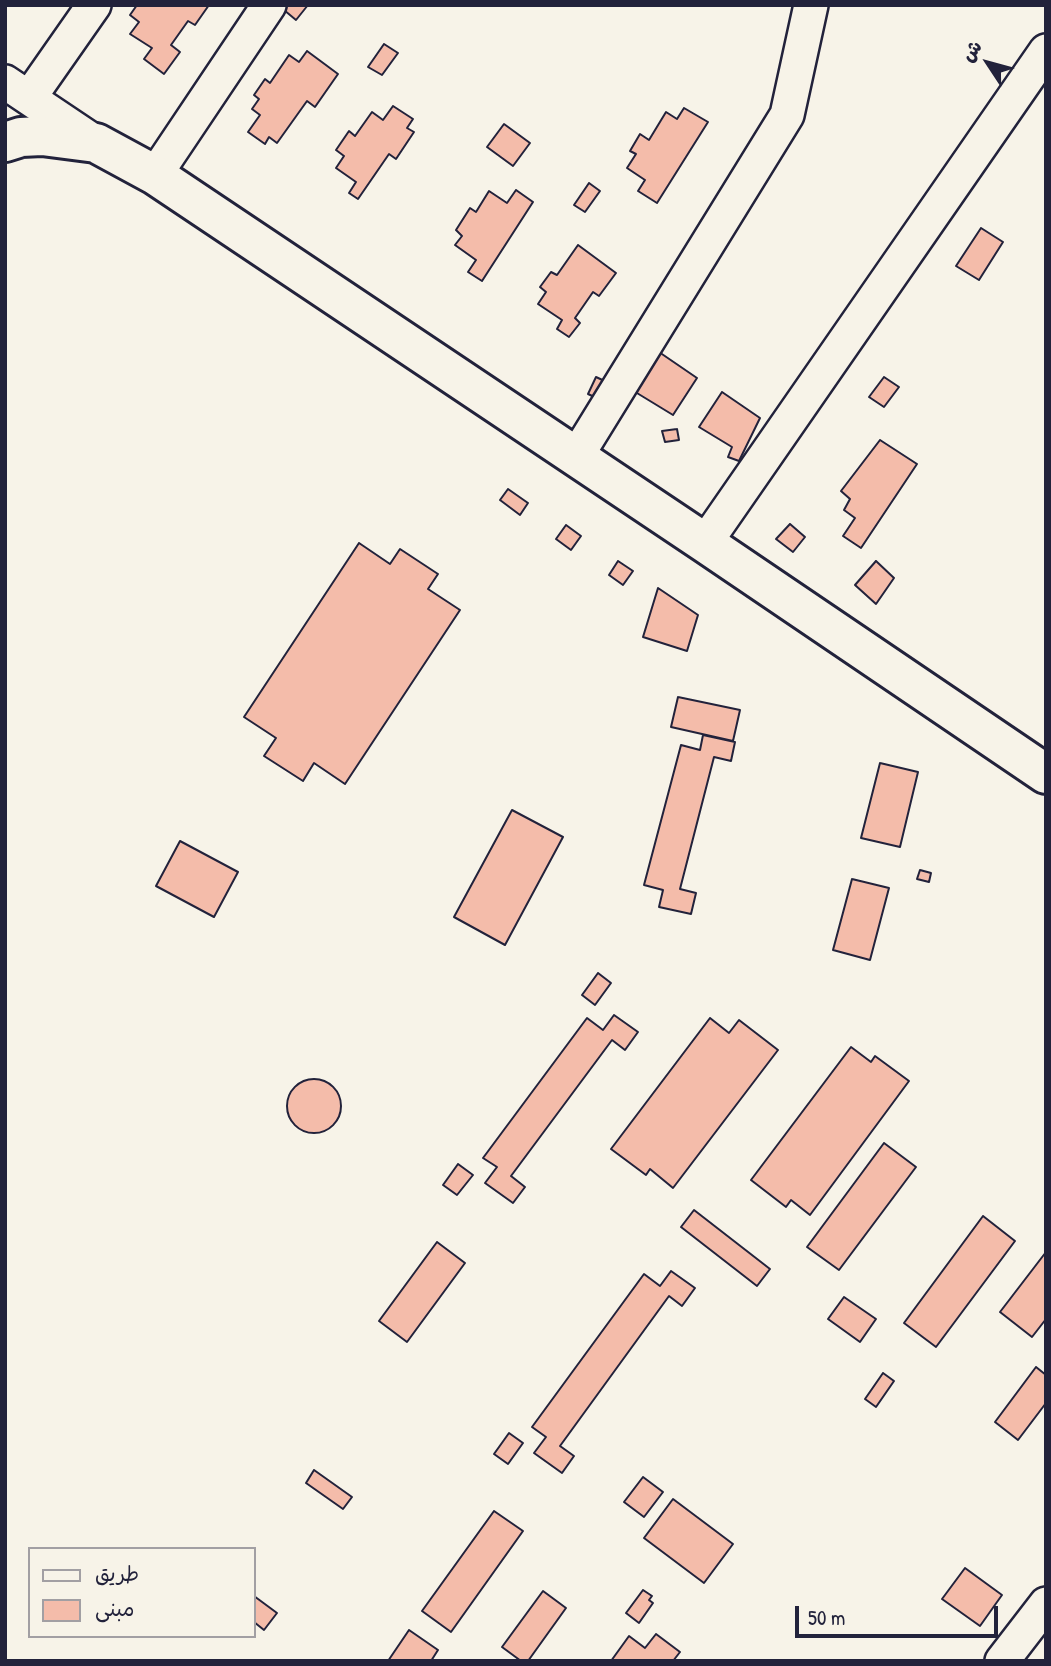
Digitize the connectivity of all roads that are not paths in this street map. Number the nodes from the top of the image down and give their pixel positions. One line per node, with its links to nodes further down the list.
1 (94, 5): 5 (street)
2 (269, 5): 8 (street)
3 (811, 5): 9 (street)
4 (1046, 51): 10 (street)
5 (17, 90): 7 (street)
6 (5, 142): 7 (main road)
7 (96, 143): 8 (main road)
8 (155, 175): 9 (main road)
9 (576, 457): 10 (main road)
10 (705, 543): 11 (main road)
11 (1046, 774)
12 (1046, 1604): 13 (street)
13 (1002, 1661)

